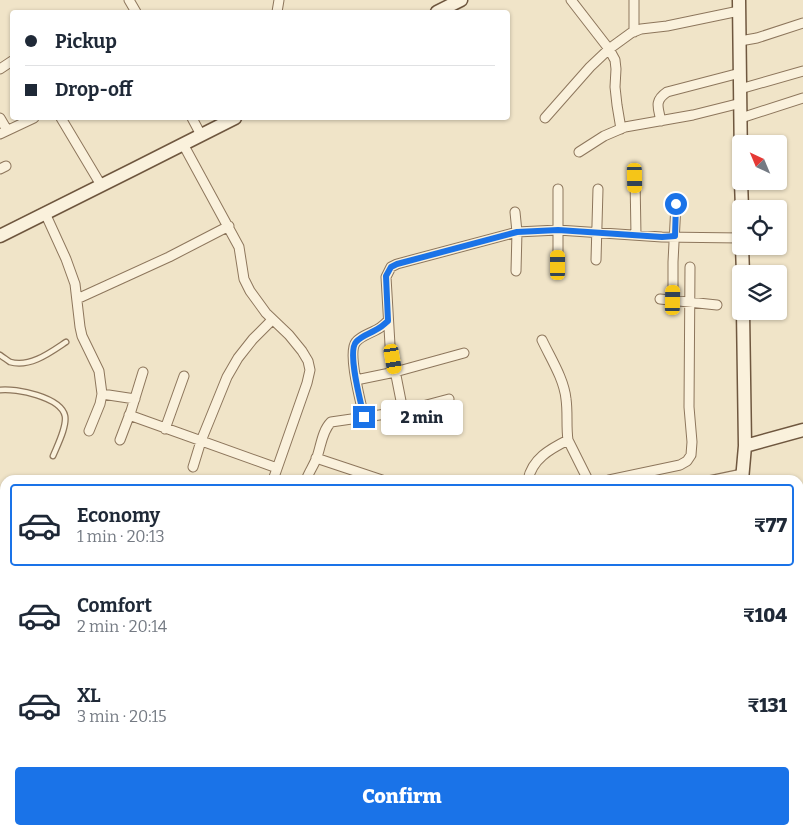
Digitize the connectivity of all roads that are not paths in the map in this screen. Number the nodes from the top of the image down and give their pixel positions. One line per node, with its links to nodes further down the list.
1 (461, 0): 5 (main road)
2 (571, 0): 9 (street)
3 (634, 0): 7 (street)
4 (739, 6): 7 (street); 8 (main road)
5 (441, 10)
6 (803, 23): 8 (street)
7 (634, 32): 9 (street)
8 (740, 41): 11 (main road)
9 (609, 49): 16 (street); 23 (street)
10 (803, 71): 12 (street)
11 (740, 73): 12 (main road); 22 (street)
12 (740, 89): 14 (main road)
13 (803, 98): 17 (street)
14 (740, 103): 17 (main road); 22 (street)
15 (0, 118): 24 (street)
16 (545, 118)
17 (741, 118): 26 (main road)
18 (30, 120): 24 (street)
19 (62, 120): 30 (street)
20 (193, 120): 25 (street)
21 (230, 120): 25 (main road)
22 (661, 121): 23 (street)
23 (622, 129): 28 (street)
24 (4, 132)
25 (201, 135): 27 (main road)
26 (741, 135)
27 (183, 144): 30 (main road); 36 (street)
28 (579, 152)
29 (635, 178): 41 (street)
30 (101, 186): 35 (main road)
31 (558, 189): 37 (street)
32 (598, 189): 39 (street)
33 (676, 204): 42 (street)
34 (515, 212): 38 (street)
35 (45, 213): 40 (main road); 48 (street)
36 (229, 226): 48 (street); 53 (street)
37 (558, 230): 38 (street); 39 (street); 45 (street)
38 (517, 232): 47 (street); 55 (street)
39 (596, 233): 41 (street); 44 (street)
40 (0, 236)
41 (636, 236): 42 (street)
42 (675, 236): 43 (street); 50 (street)
43 (732, 238)
44 (596, 260)
45 (558, 265)
46 (690, 267): 51 (street)
47 (516, 271)
48 (77, 299): 65 (street)
49 (660, 299): 50 (street)
50 (673, 300): 51 (street)
51 (690, 302): 52 (street); 87 (street)
52 (717, 305)
53 (272, 320): 76 (street); 81 (street)
54 (743, 320): 77 (main road)
55 (388, 321): 61 (street); 63 (street)
56 (542, 340): 75 (street)
57 (66, 342): 59 (lane)
58 (464, 353): 61 (street)
59 (0, 355)
60 (143, 372): 66 (street)
61 (395, 372): 63 (street); 68 (street)
62 (184, 376): 71 (street)
63 (356, 380): 70 (street)
64 (0, 390): 78 (lane)
65 (102, 394): 66 (street); 73 (street)
66 (135, 398): 69 (street)
67 (449, 399): 68 (street)
68 (403, 411): 70 (street)
69 (130, 415): 71 (street); 74 (street)
70 (364, 417): 79 (street)
71 (165, 428): 76 (street)
72 (803, 430): 77 (main road)
73 (89, 431)
74 (120, 440)
75 (568, 440): 85 (street); 86 (street)
76 (201, 441): 80 (street); 81 (street)
77 (745, 446): 88 (main road)
78 (53, 456)
79 (316, 458): 83 (street); 84 (street)
80 (193, 467)
81 (277, 468): 82 (street)
82 (275, 475)
83 (308, 475)
84 (366, 475)
85 (530, 475)
86 (586, 475)
87 (633, 475)
88 (743, 475)

